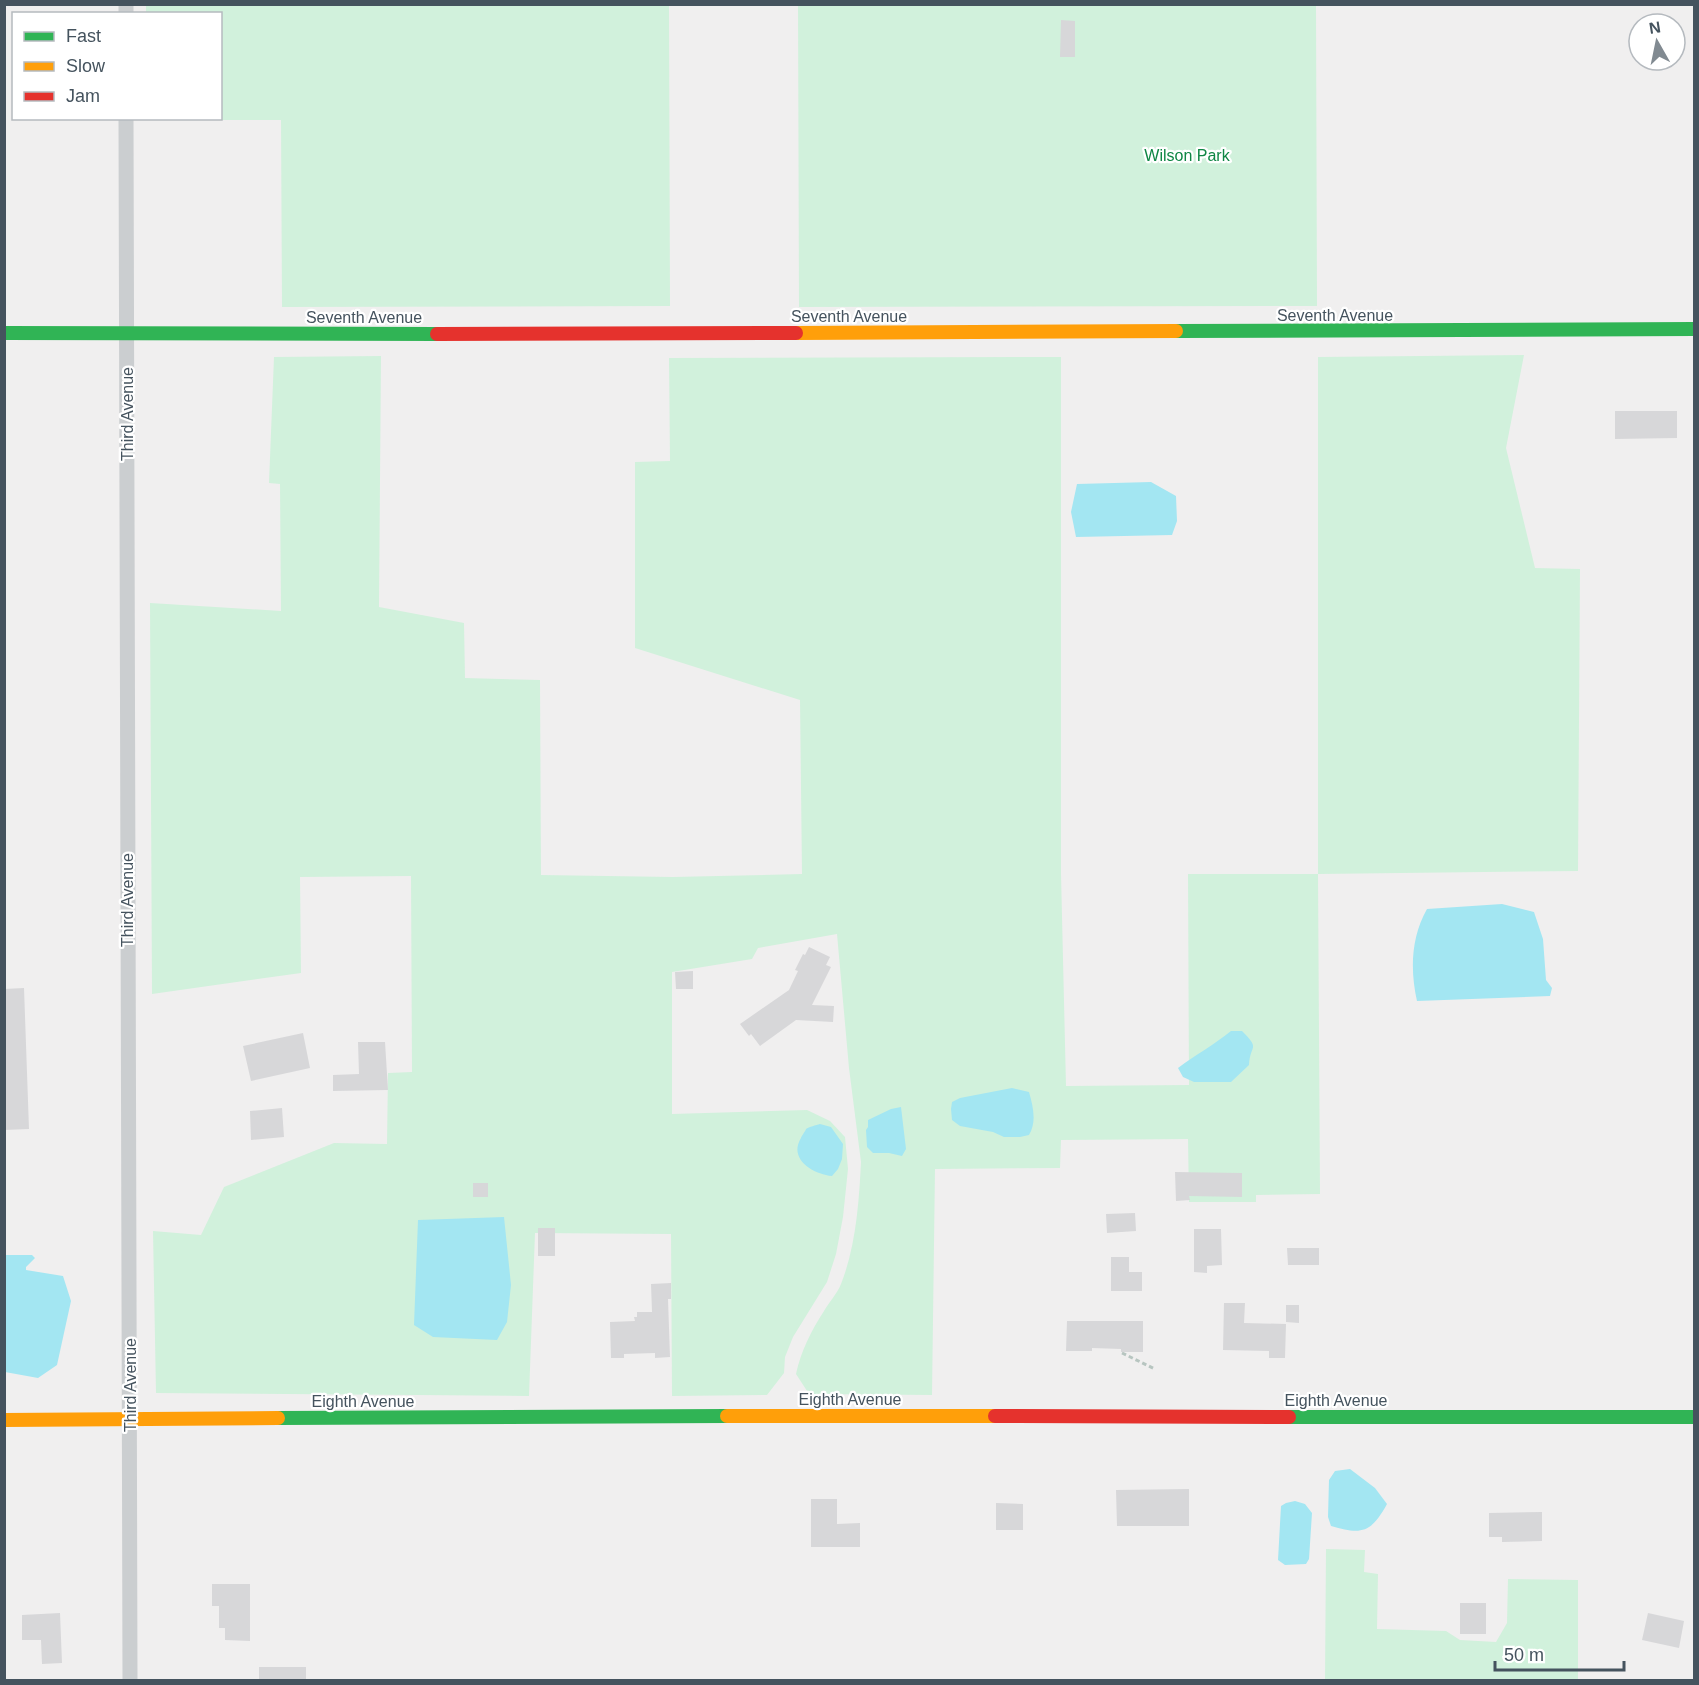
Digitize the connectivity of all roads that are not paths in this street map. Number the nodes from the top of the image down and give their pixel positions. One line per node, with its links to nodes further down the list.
1 (126, 120): 4 (street, Third Avenue)
2 (1695, 329): 4 (street, Seventh Avenue)
3 (4, 333): 4 (street, Seventh Avenue)
4 (127, 333): 6 (street, Third Avenue)
5 (1695, 1417): 6 (street, Eighth Avenue)
6 (130, 1419): 7 (street, Eighth Avenue); 8 (street, Third Avenue)
7 (4, 1420)
8 (130, 1680)

